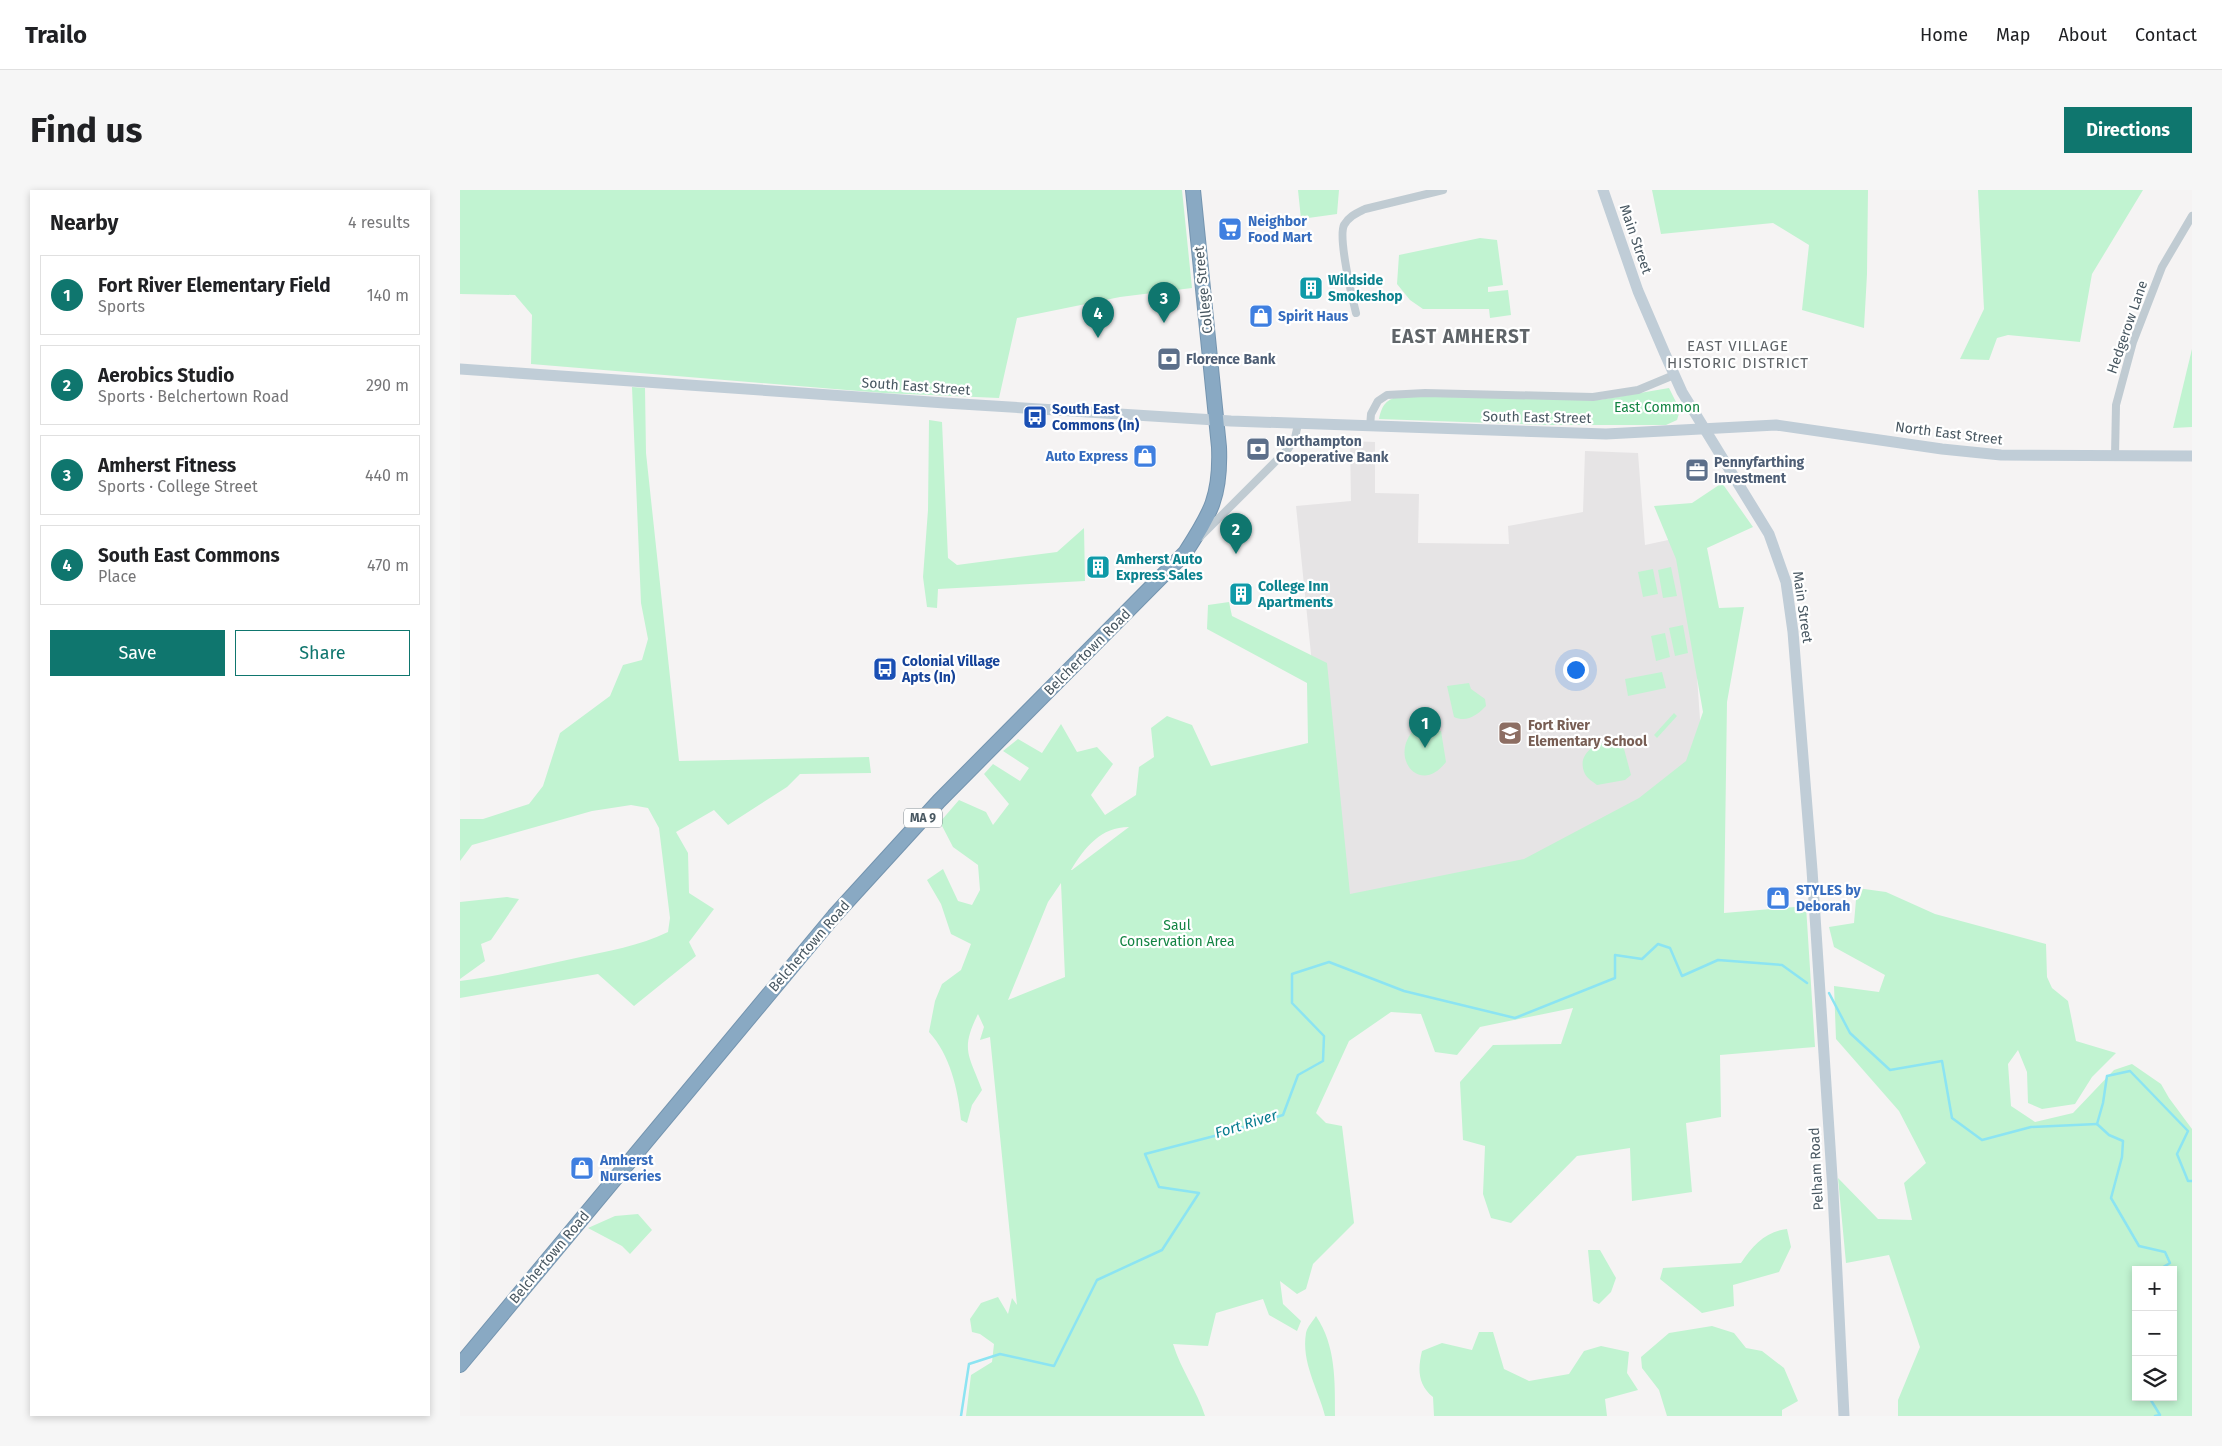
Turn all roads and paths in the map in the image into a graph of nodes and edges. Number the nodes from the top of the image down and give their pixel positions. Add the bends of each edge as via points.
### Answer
1 (1193, 190) edge
2 (1443, 190) edge
3 (1603, 190) edge
4 (2192, 216) edge
5 (1356, 313) dead end
6 (460, 370) edge
7 (1674, 375) junction
8 (1216, 420) junction
9 (1298, 424) junction
10 (1370, 427) junction
11 (1704, 428) junction
12 (2115, 456) junction
13 (2192, 456) edge
14 (1184, 552) junction
15 (1816, 920) joint
16 (460, 1365) edge
17 (1844, 1416) edge

1 - 8 highway, College Street / MA 9
2 - 5 street via 1365,209 1347,220 1342,234
3 - 7 main road, Main Street via 1643,303
4 - 12 street, Hedgerow Lane via 2162,267 2133,342 2116,405
6 - 8 main road, South East Street
7 - 10 street, South East Street via 1638,390 1593,398 1425,392 1387,395 1378,401
7 - 11 main road, Main Street
8 - 9 main road, South East Street
8 - 14 highway, Belchertown Road / MA 9 via 1220,473 1217,493 1208,519
9 - 10 main road, South East Street
9 - 14 street, Belchertown Road via 1295,438 1276,463
10 - 11 main road, South East Street via 1630,434
11 - 12 main road, North East Street via 1776,425 2001,455
11 - 15 main road, Main Street via 1769,534 1786,582
12 - 13 main road, North East Street
14 - 16 highway, Belchertown Road / MA 9 via 939,802 834,916
15 - 17 main road, Pelham Road

